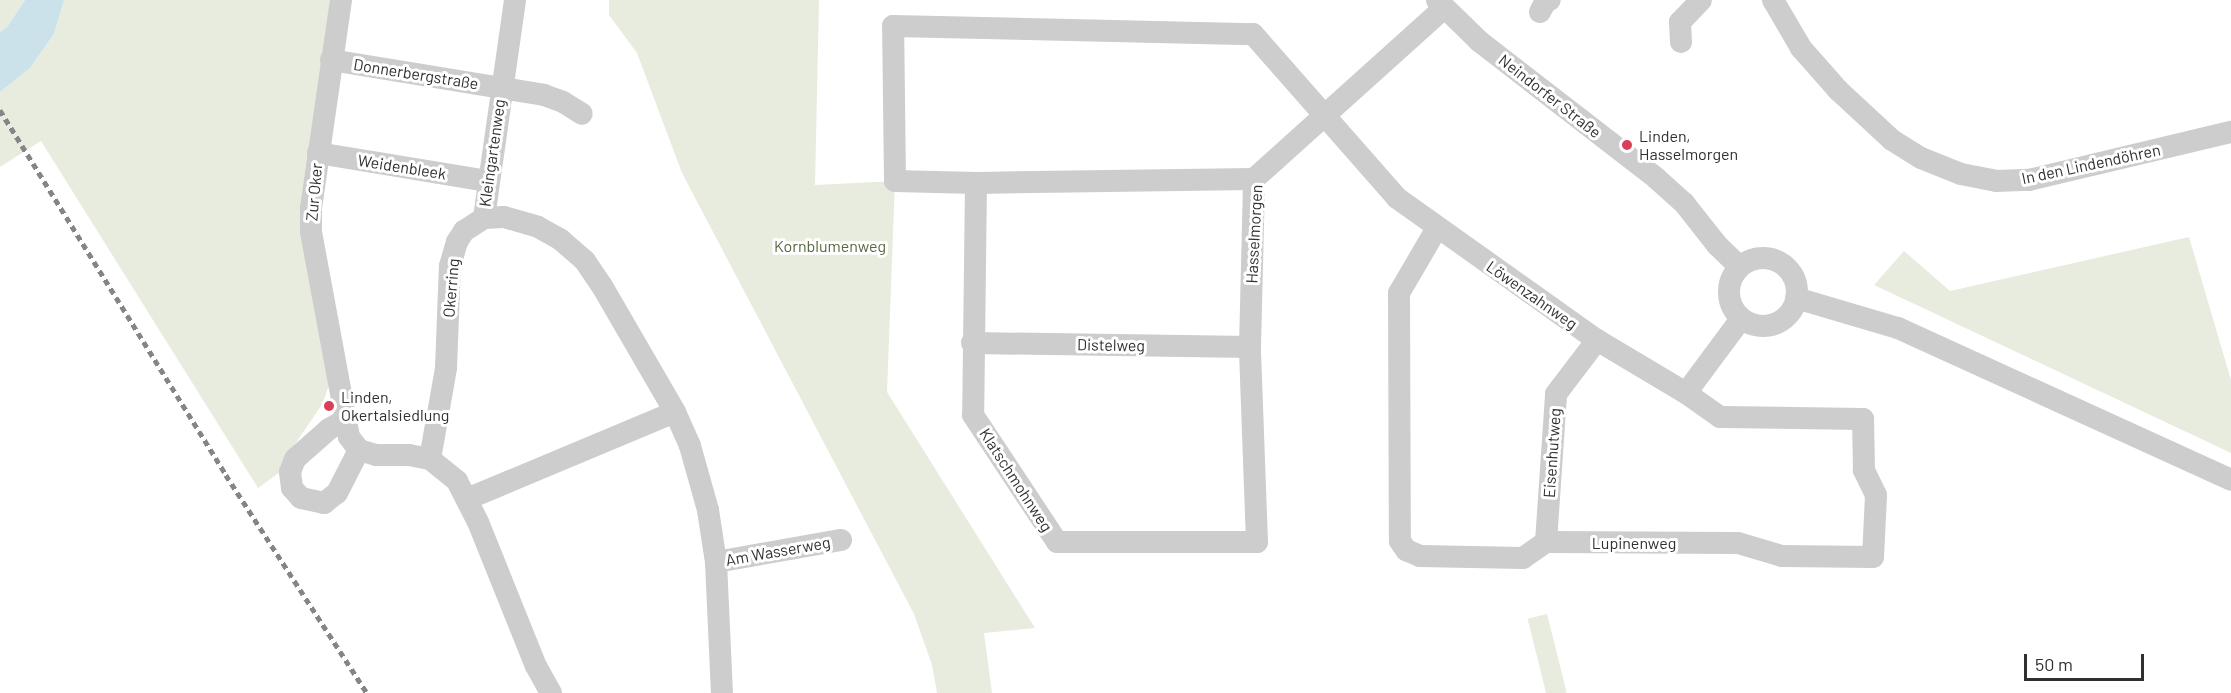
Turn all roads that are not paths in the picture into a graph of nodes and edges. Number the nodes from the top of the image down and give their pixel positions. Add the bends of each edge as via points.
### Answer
1 (341, 0) edge
2 (515, 0) edge
3 (1773, 0) edge
4 (1694, 2) edge
5 (1440, 4) edge
6 (1681, 42) dead end
7 (331, 60) junction
8 (501, 88) junction
9 (582, 114) dead end
10 (1325, 117) junction
11 (2231, 132) edge
12 (318, 153) junction
13 (1254, 179) junction
14 (487, 181) junction
15 (976, 183) junction
16 (484, 218) junction
17 (1437, 228) junction
18 (1739, 266) junction
19 (1797, 298) junction
20 (1741, 319) junction
21 (1597, 340) junction
22 (972, 343) junction
23 (1250, 347) junction
24 (1686, 393) junction
25 (675, 412) junction
26 (347, 419) junction
27 (359, 450) junction
28 (429, 459) junction
29 (2231, 480) edge
30 (467, 499) junction
31 (841, 540) dead end
32 (1257, 542) joint
33 (1546, 542) junction
34 (716, 562) junction
35 (551, 693) edge
36 (722, 693) edge

1 - 7 street, Zur Oker
2 - 8 street, Kleingartenweg
3 - 11 street, In den Lindendöhren via 1801,48 1853,105 1892,140 1921,158 1961,174 1996,181 2029,180
4 - 6 street via 1680,22
5 - 10 street, Hasselmorgen
5 - 18 street, Neindorfer Straße via 1510,66 1656,178 1684,203
7 - 8 street, Donnerbergstraße
7 - 12 street, Zur Oker
8 - 9 street, Kleingartenweg via 544,95
8 - 14 street, Kleingartenweg
10 - 13 street, Hasselmorgen
10 - 15 street via 1253,34 893,26 896,181
10 - 17 street, Löwenzahnweg via 1397,198
12 - 14 street, Weidenbleek
12 - 26 street, Zur Oker via 310,208 311,232
13 - 15 street
13 - 23 street, Hasselmorgen
14 - 16 street, Kleingartenweg
15 - 22 street, Klatschmohnweg
16 - 25 street via 504,217 538,227 585,261
16 - 28 street, Okerring via 464,231 452,255 446,368
17 - 21 street, Löwenzahnweg
17 - 33 street via 1399,293 1400,540 1406,550 1420,556 1523,558
18 - 19 street via 1760,257 1782,263 1796,281
18 - 20 street via 1728,287 1733,310
19 - 20 street via 1790,313 1773,325 1752,325
19 - 29 street via 1898,328
20 - 24 street
21 - 24 street, Löwenzahnweg
21 - 33 street, Eisenhutweg via 1556,394
22 - 23 street, Distelweg
22 - 32 street, Klatschmohnweg via 973,415 1057,542
23 - 32 street, Hasselmorgen
24 - 33 street, Lupinenweg via 1720,417 1863,419 1864,470 1876,495 1873,557 1782,556 1738,543
25 - 30 street
25 - 34 street via 702,479
26 - 27 street, Zur Oker via 349,437
26 - 27 street via 329,429 296,459 290,472 292,488 301,498 324,503 338,493
27 - 28 street
28 - 30 street via 458,481
30 - 35 street via 536,666
31 - 34 street, Am Wasserweg
34 - 36 street

